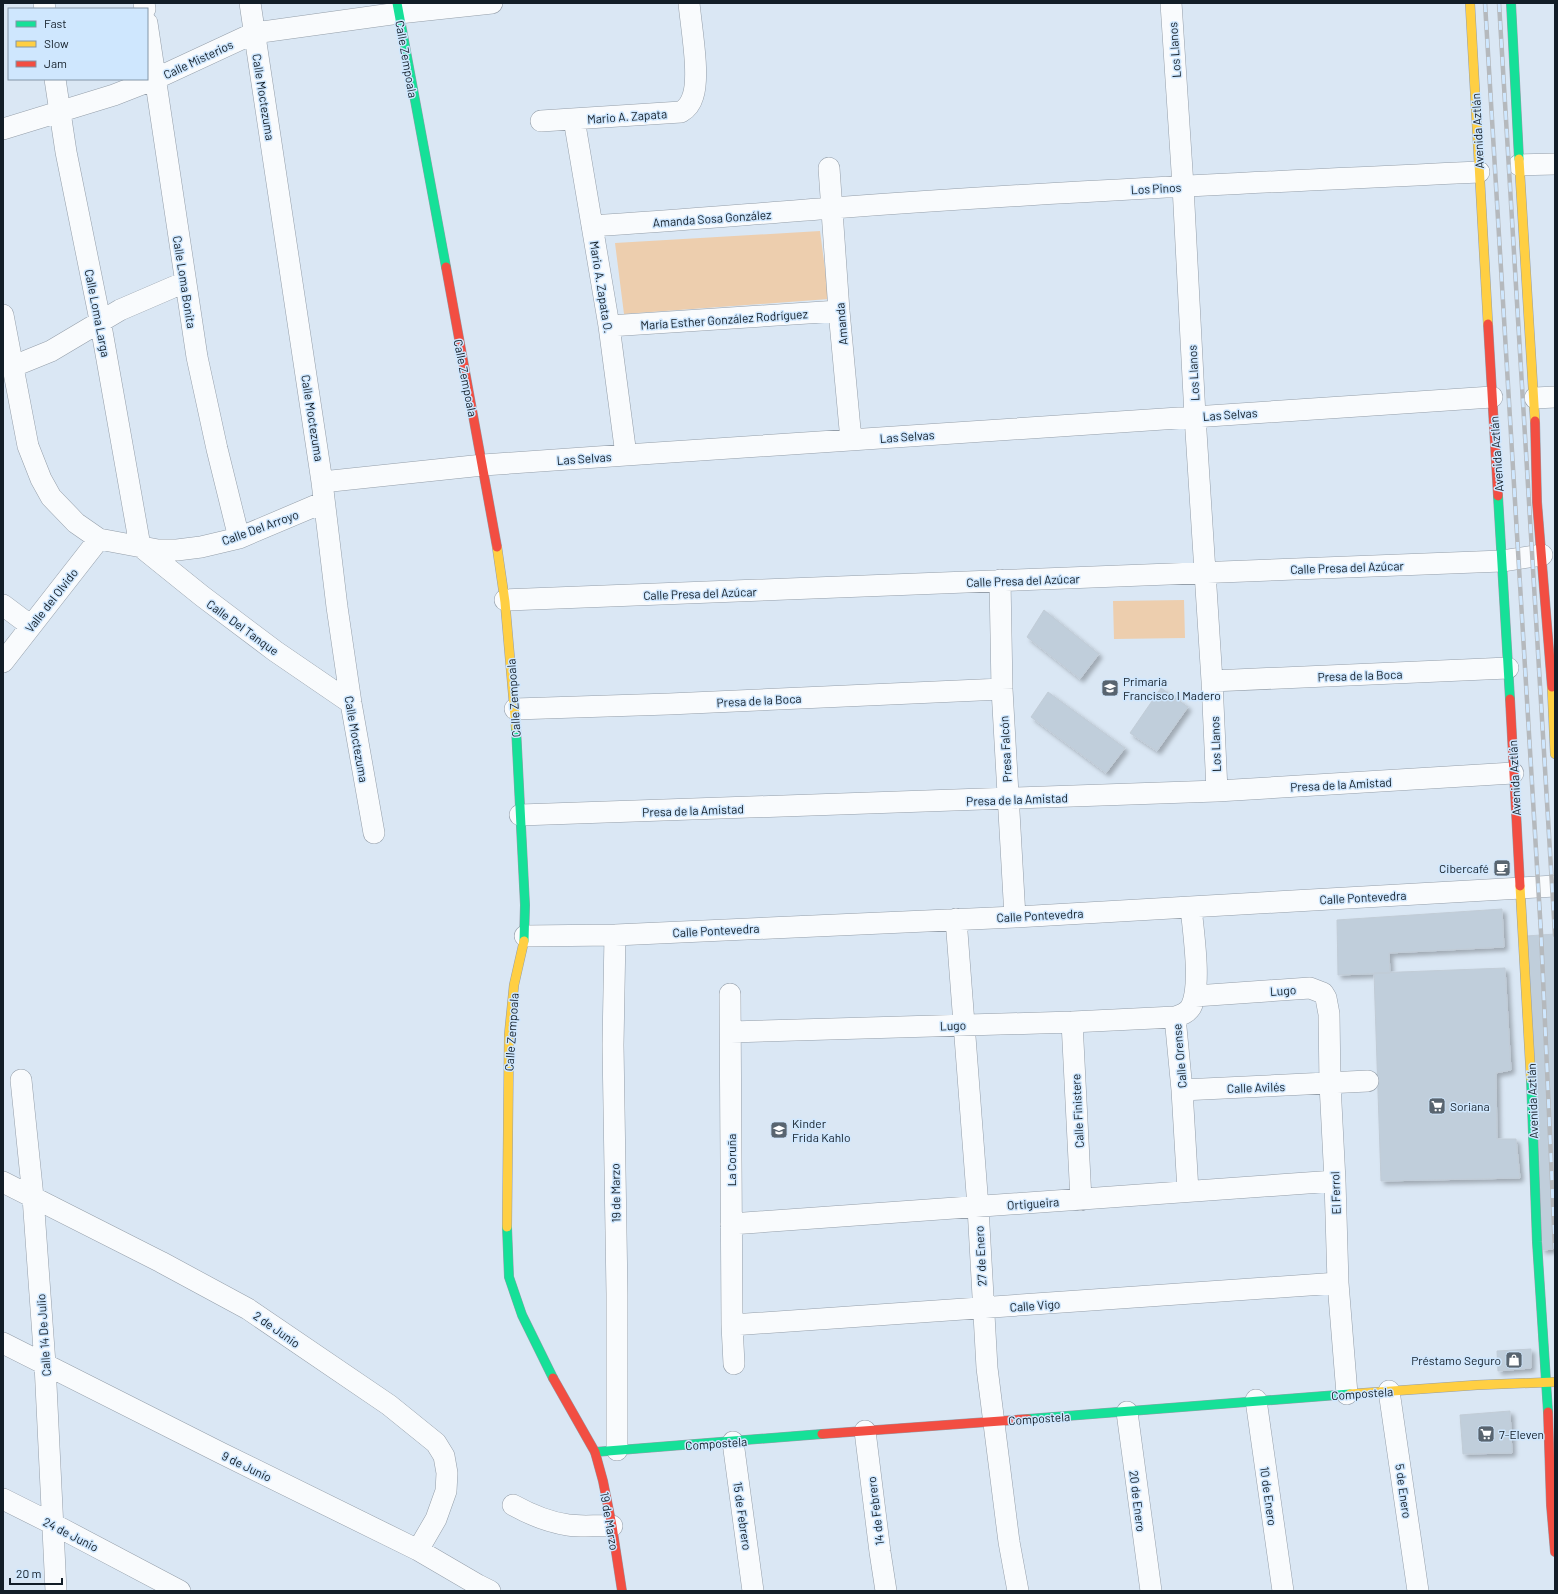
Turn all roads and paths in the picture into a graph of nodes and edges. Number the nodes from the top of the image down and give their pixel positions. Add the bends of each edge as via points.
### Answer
1 (250, 3) edge
2 (492, 3) edge
3 (689, 3) edge
4 (1171, 3) edge
5 (1470, 3) edge
6 (1511, 3) edge
7 (398, 8) edge
8 (148, 30) edge
9 (254, 33) junction
10 (155, 79) junction
11 (55, 80) edge
12 (59, 112) junction
13 (574, 119) junction
14 (541, 121) dead end
15 (3, 129) edge
16 (1555, 164) edge
17 (1519, 165) junction
18 (829, 168) dead end
19 (1479, 172) junction
20 (1183, 186) junction
21 (832, 208) junction
22 (592, 226) junction
23 (185, 282) junction
24 (839, 311) junction
25 (3, 315) edge
26 (100, 320) junction
27 (609, 326) junction
28 (14, 366) junction
29 (1492, 397) junction
30 (1545, 397) edge
31 (1195, 416) junction
32 (852, 440) junction
33 (626, 455) junction
34 (483, 466) junction
35 (323, 492) junction
36 (239, 538) junction
37 (100, 539) junction
38 (140, 546) junction
39 (1542, 555) junction
40 (1502, 561) junction
41 (1204, 572) junction
42 (1000, 580) junction
43 (505, 600) junction
44 (3, 606) edge
45 (31, 626) junction
46 (3, 662) edge
47 (1508, 668) junction
48 (1212, 681) junction
49 (1002, 689) junction
50 (351, 703) junction
51 (515, 709) junction
52 (1555, 754) edge
53 (1513, 773) junction
54 (1217, 791) junction
55 (1008, 799) junction
56 (520, 815) junction
57 (374, 833) dead end
58 (1555, 886) edge
59 (1521, 888) junction
60 (1191, 907) junction
61 (1015, 917) junction
62 (956, 919) junction
63 (615, 935) junction
64 (525, 936) junction
65 (1323, 993) joint
66 (730, 994) dead end
67 (1195, 996) junction
68 (1176, 1017) junction
69 (1072, 1022) junction
70 (963, 1025) junction
71 (731, 1032) junction
72 (21, 1080) dead end
73 (1368, 1081) dead end
74 (1330, 1084) junction
75 (1182, 1090) junction
76 (1335, 1181) junction
77 (3, 1182) edge
78 (1188, 1191) junction
79 (33, 1197) junction
80 (1081, 1200) junction
81 (978, 1207) junction
82 (732, 1224) junction
83 (1338, 1283) junction
84 (983, 1308) junction
85 (732, 1325) junction
86 (3, 1342) edge
87 (45, 1364) junction
88 (734, 1364) dead end
89 (1551, 1382) edge
90 (1389, 1392) junction
91 (1347, 1394) junction
92 (1256, 1400) junction
93 (1127, 1412) junction
94 (994, 1421) junction
95 (865, 1431) junction
96 (733, 1442) junction
97 (617, 1450) junction
98 (595, 1452) junction
99 (3, 1500) edge
100 (513, 1505) dead end
101 (53, 1524) junction
102 (612, 1526) junction
103 (418, 1550) junction
104 (1555, 1552) edge
105 (481, 1589) edge
106 (56, 1591) edge
107 (180, 1591) edge
108 (622, 1591) edge
109 (753, 1591) edge
110 (886, 1591) edge
111 (1018, 1591) edge
112 (1151, 1591) edge
113 (1283, 1591) edge
114 (1418, 1591) edge

1 - 9 street, Calle Moctezuma
2 - 7 street, Calle Misterios
3 - 13 street, Mario A. Zapata via 695,87 689,105 681,112
4 - 20 street, Los Llanos
5 - 19 street, Avenida Aztlán
6 - 17 street
7 - 9 street, Calle Misterios
7 - 34 street, Calle Zempoala
8 - 10 street, Calle Loma Bonita
9 - 10 street, Calle Misterios
9 - 35 street, Calle Moctezuma
10 - 12 street, Calle Misterios
10 - 23 street, Calle Loma Bonita
11 - 12 street, Calle Loma Larga
12 - 15 street, Calle Misterios
12 - 26 street, Calle Loma Larga
13 - 14 street, Mario A. Zapata
13 - 22 street, Mario A. Zapata O.
16 - 17 street
17 - 30 street
18 - 21 street, Amanda
19 - 20 street, Los Pinos
19 - 29 street, Avenida Aztlán
20 - 21 street, Los Pinos
20 - 31 street, Los Llanos
21 - 22 street, Amanda Sosa González
21 - 24 street, Amanda
22 - 27 street, Mario A. Zapata O.
23 - 26 street
23 - 36 street, Calle Loma Bonita via 197,357
24 - 27 street, María Esther González Rodríguez
24 - 32 street, Amanda
25 - 28 street
26 - 28 street via 51,351
26 - 38 street, Calle Loma Larga
27 - 33 street, Mario A. Zapata O.
28 - 37 street via 28,446 41,479 51,497 76,523
29 - 31 street, Las Selvas
29 - 40 street, Avenida Aztlán
30 - 39 street via 1537,502
31 - 32 street, Las Selvas
31 - 41 street, Los Llanos
32 - 33 street, Las Selvas
33 - 34 street, Las Selvas
34 - 35 street, Las Selvas
34 - 43 street, Calle Zempoala
35 - 36 street, Calle Del Arroyo
35 - 50 street, Calle Moctezuma
36 - 38 street, Calle Del Arroyo via 177,550 158,550
37 - 38 street, Calle Del Arroyo
37 - 45 street, Valle del Olvido
38 - 50 street, Calle Del Tanque via 275,651
39 - 40 street, Calle Presa del Azúcar
39 - 52 street
40 - 41 street, Calle Presa del Azúcar
40 - 47 street, Avenida Aztlán
41 - 42 street, Calle Presa del Azúcar
41 - 48 street, Los Llanos
42 - 43 street, Calle Presa del Azúcar
42 - 49 street, Presa Falcón
43 - 51 street, Calle Zempoala
44 - 45 street
45 - 46 street, Valle del Olvido
47 - 48 street, Presa de la Boca
47 - 53 street, Avenida Aztlán
48 - 54 street, Los Llanos
49 - 51 street, Presa de la Boca
49 - 55 street, Presa Falcón
50 - 57 street, Calle Moctezuma
51 - 56 street, Calle Zempoala
53 - 54 street, Presa de la Amistad
53 - 59 street, Avenida Aztlán
54 - 55 street, Presa de la Amistad
55 - 56 street, Presa de la Amistad
55 - 61 street, Presa Falcón
56 - 64 street, Calle Zempoala
58 - 59 street, Calle Pontevedra
59 - 60 street, Calle Pontevedra
59 - 89 street, Avenida Aztlán via 1538,1242
60 - 61 street, Calle Pontevedra
60 - 67 street, Calle Orense
61 - 62 street, Calle Pontevedra
62 - 63 street, Calle Pontevedra
62 - 70 street, 27 de Enero
63 - 64 street, Calle Pontevedra
63 - 97 street, 19 de Marzo via 613,1045
64 - 98 street, Calle Zempoala via 512,1000 509,1035 508,1277 522,1315 559,1390
65 - 67 street, Lugo via 1310,988
65 - 74 street, El Ferrol via 1329,1014
66 - 71 street, La Coruña
67 - 68 street, Calle Orense via 1187,1012
68 - 69 street, Lugo
68 - 75 street, Calle Orense
69 - 70 street, Lugo
69 - 80 street, Calle Finistere
70 - 71 street, Lugo
70 - 81 street, 27 de Enero
71 - 82 street, La Coruña
72 - 79 street, Calle 14 De Julio
73 - 74 street, Calle Avilés
74 - 75 street, Calle Avilés
74 - 76 street, El Ferrol
75 - 78 street, Calle Orense
76 - 78 street, Ortigueira
76 - 83 street, El Ferrol
77 - 79 street, 2 de Junio
78 - 80 street, Ortigueira
79 - 87 street, Calle 14 De Julio
79 - 103 street, 2 de Junio via 248,1309 389,1405 436,1443 444,1456 447,1473 446,1491 436,1519
80 - 81 street, Ortigueira
81 - 82 street, Ortigueira
81 - 84 street, 27 de Enero
82 - 85 street, La Coruña
83 - 84 street, Calle Vigo
83 - 91 street, El Ferrol
84 - 85 street, Calle Vigo
84 - 94 street, 27 de Enero
85 - 88 street, La Coruña
86 - 87 street, 9 de Junio
87 - 101 street, Calle 14 De Julio
87 - 103 street, 9 de Junio
89 - 90 street, Compostela
89 - 104 street, Avenida Aztlán via 1551,1505
90 - 91 street, Compostela
90 - 114 street, 5 de Enero
91 - 92 street, Compostela
92 - 93 street, Compostela
92 - 113 street, 10 de Enero
93 - 94 street, Compostela
93 - 112 street, 20 de Enero
94 - 95 street, Compostela
94 - 111 street, 27 de Enero
95 - 96 street, Compostela
95 - 110 street, 14 de Febrero
96 - 97 street, Compostela
96 - 109 street, 15 de Febrero
97 - 98 street, Compostela
98 - 102 street, 19 de Marzo
99 - 101 street, 24 de Junio
100 - 102 street via 549,1521 570,1525
101 - 106 street, Calle 14 De Julio
101 - 107 street, 24 de Junio
102 - 108 street, 19 de Marzo
103 - 105 street, 9 de Junio

